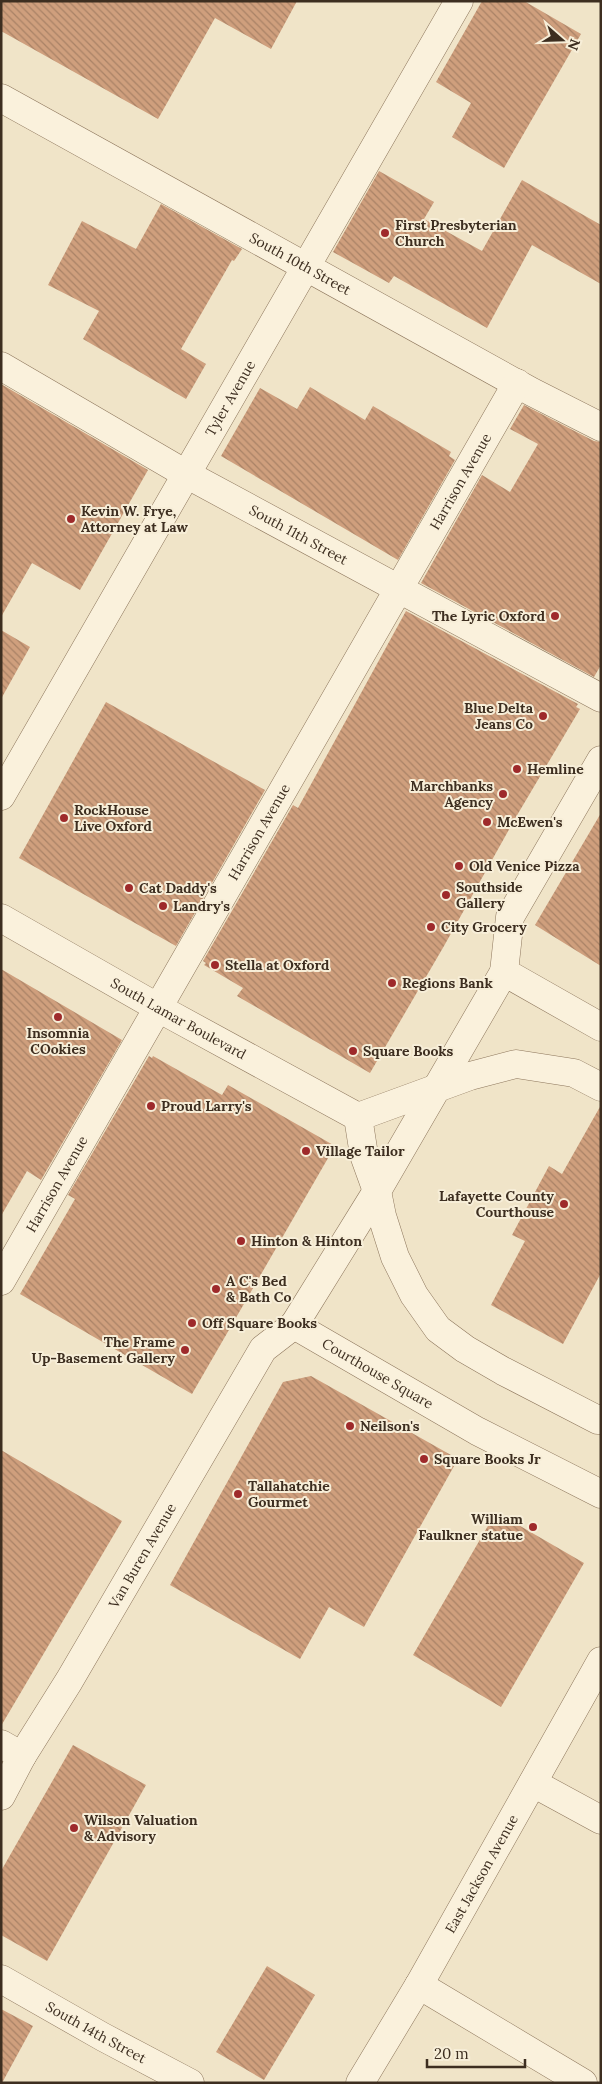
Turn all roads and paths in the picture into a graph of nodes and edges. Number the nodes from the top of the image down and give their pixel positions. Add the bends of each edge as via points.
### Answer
1 (459, 1) edge
2 (1, 98) edge
3 (306, 267) junction
4 (1, 366) edge
5 (517, 383) junction
6 (601, 427) edge
7 (186, 474) junction
8 (399, 590) junction
9 (601, 698) edge
10 (601, 760) edge
11 (1, 796) edge
12 (1, 918) edge
13 (504, 972) junction
14 (159, 1008) junction
15 (601, 1027) edge
16 (601, 1087) edge
17 (436, 1090) junction
18 (358, 1117) junction
19 (377, 1191) junction
20 (1, 1281) edge
21 (294, 1326) junction
22 (601, 1419) edge
23 (601, 1494) edge
24 (601, 1661) edge
25 (12, 1750) edge
26 (533, 1783) junction
27 (1, 1796) edge
28 (601, 1820) edge
29 (1, 1979) edge
30 (419, 1985) junction
31 (190, 2083) edge
32 (360, 2083) edge
33 (583, 2083) edge

1 - 3 street, Tyler Avenue
2 - 3 street, South 10th Street
3 - 5 street, South 10th Street
3 - 7 street, Tyler Avenue
4 - 7 street, South 11th Street
5 - 6 street, South 10th Street
5 - 8 street, Harrison Avenue
7 - 8 street, South 11th Street
7 - 11 street, Tyler Avenue
8 - 9 street, South 11th Street
8 - 14 street, Harrison Avenue
10 - 13 street via 510,917
12 - 14 street, South Lamar Boulevard
13 - 15 street
13 - 17 street
14 - 18 street, South Lamar Boulevard
14 - 20 street, Harrison Avenue
16 - 17 street via 574,1073 516,1064 470,1076
17 - 18 street
17 - 19 street
18 - 19 street via 364,1155
19 - 21 street
19 - 22 street via 396,1257 414,1295 438,1329 503,1371
21 - 23 street, Courthouse Square via 477,1431
21 - 25 street, Van Buren Avenue via 263,1349 69,1681
24 - 26 street, East Jackson Avenue
25 - 27 street, Van Buren Avenue
26 - 28 street
26 - 30 street, East Jackson Avenue
29 - 31 street, South 14th Street
30 - 32 street, East Jackson Avenue
30 - 33 street

